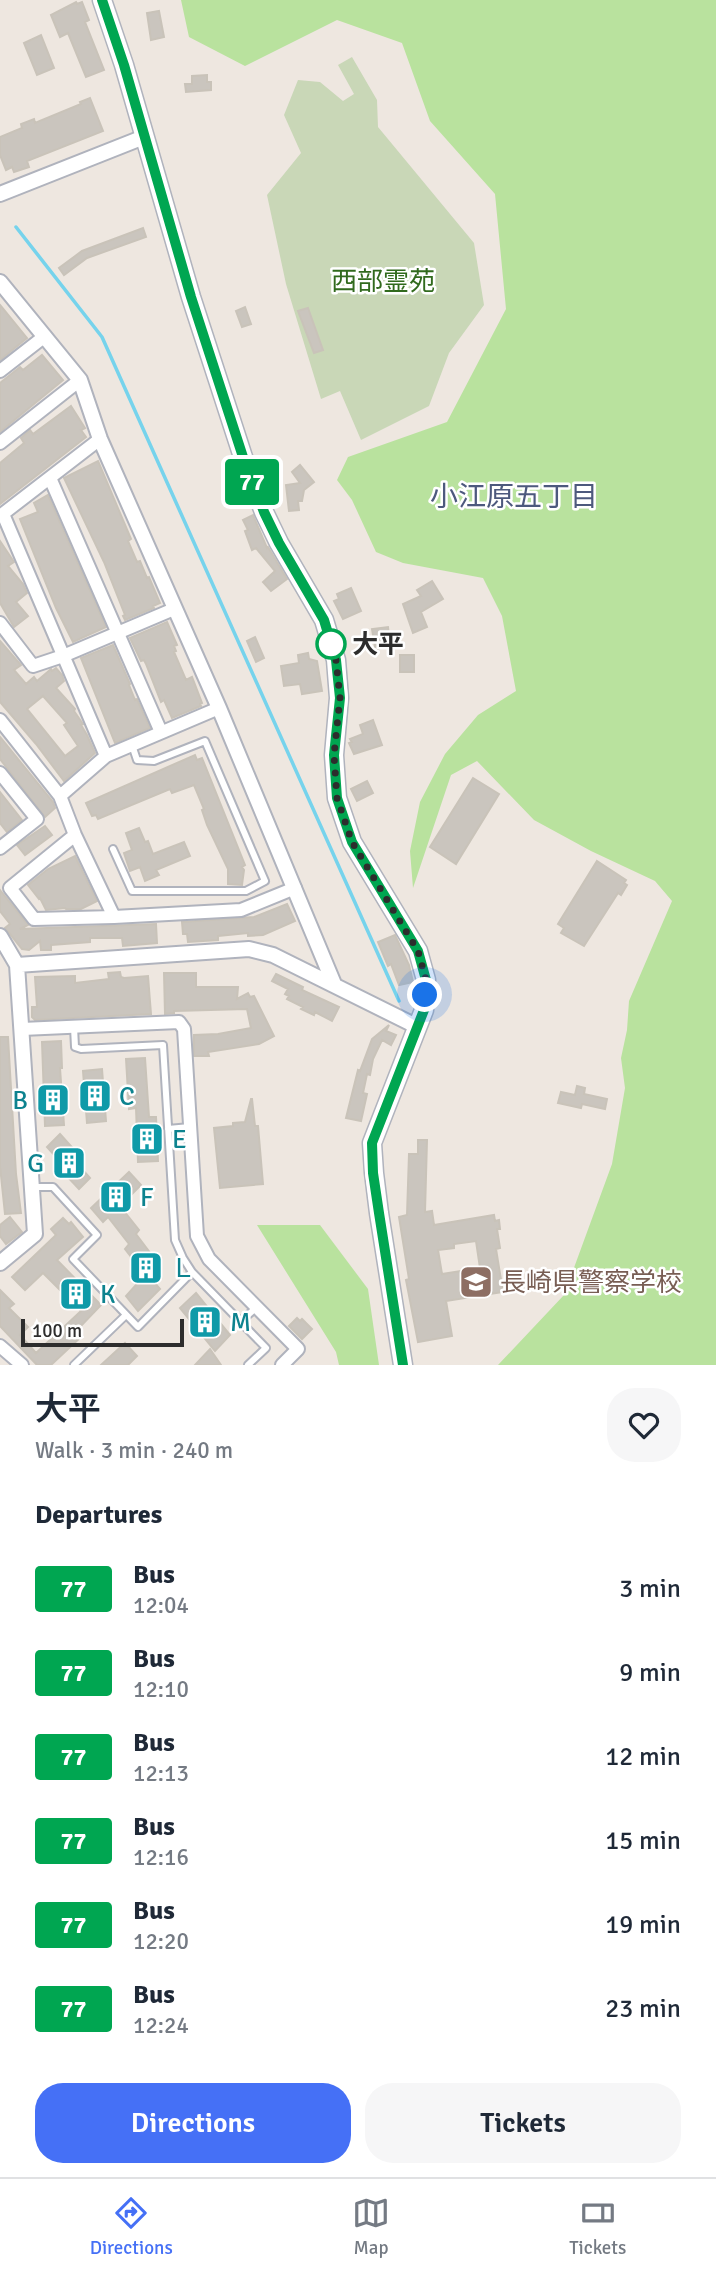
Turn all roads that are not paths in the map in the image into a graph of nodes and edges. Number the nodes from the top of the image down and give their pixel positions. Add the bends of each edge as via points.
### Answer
1 (102, 0) edge
2 (144, 137) junction
3 (0, 194) edge
4 (2, 289) edge
5 (45, 336) junction
6 (0, 371) edge
7 (80, 380) junction
8 (100, 439) junction
9 (0, 443) edge
10 (50, 478) junction
11 (1, 515) edge
12 (174, 609) junction
13 (0, 623) edge
14 (117, 632) junction
15 (63, 656) junction
16 (219, 708) junction
17 (0, 720) edge
18 (161, 733) junction
19 (132, 745) junction
20 (106, 756) junction
21 (0, 773) edge
22 (60, 796) junction
23 (75, 835) junction
24 (0, 848) edge
25 (113, 849) dead end
26 (295, 888) junction
27 (114, 916) junction
28 (0, 936) edge
29 (17, 965) junction
30 (334, 984) junction
31 (74, 1027) junction
32 (418, 1027) junction
33 (22, 1029) junction
34 (190, 1127) junction
35 (168, 1129) junction
36 (32, 1187) junction
37 (0, 1263) edge
38 (192, 1272) junction
39 (257, 1307) junction
40 (126, 1315) junction
41 (242, 1321) junction
42 (0, 1346) edge
43 (22, 1365) edge
44 (74, 1365) edge
45 (248, 1365) edge
46 (282, 1365) edge
47 (403, 1365) edge

1 - 2 main road
2 - 3 street
2 - 32 main road via 247,468 279,543 324,620 336,660 340,698 334,755 337,798 352,842 418,951 426,980
4 - 5 street
5 - 6 street
5 - 7 street
7 - 8 street
7 - 9 street
8 - 10 street
8 - 12 street
10 - 11 street
10 - 14 street
11 - 15 street
12 - 14 street
12 - 16 street
13 - 15 street via 33,666
14 - 15 street
14 - 18 street
15 - 20 street
16 - 18 street
16 - 26 street
17 - 22 street
18 - 19 street
19 - 20 street
19 - 25 lane via 137,760 154,761 205,741 265,881 246,891 132,891
20 - 22 street
21 - 24 street via 37,819
22 - 23 street
23 - 27 street
23 - 27 street via 10,888 34,919
26 - 27 street via 241,910
26 - 30 street
28 - 29 street
29 - 30 street via 250,949
29 - 33 street
30 - 32 street
31 - 33 street
31 - 34 street via 179,1022 184,1029
31 - 35 lane via 75,1047 81,1049 163,1045
32 - 47 main road via 372,1143
33 - 36 street
34 - 35 lane
34 - 39 street via 197,1236 209,1259
35 - 38 lane via 174,1231
36 - 37 street via 35,1234
36 - 40 lane via 53,1187 97,1235 74,1259
38 - 40 lane via 138,1327
38 - 41 lane
39 - 41 lane
39 - 46 street via 298,1349
40 - 44 lane
41 - 45 lane via 266,1348
42 - 43 street

